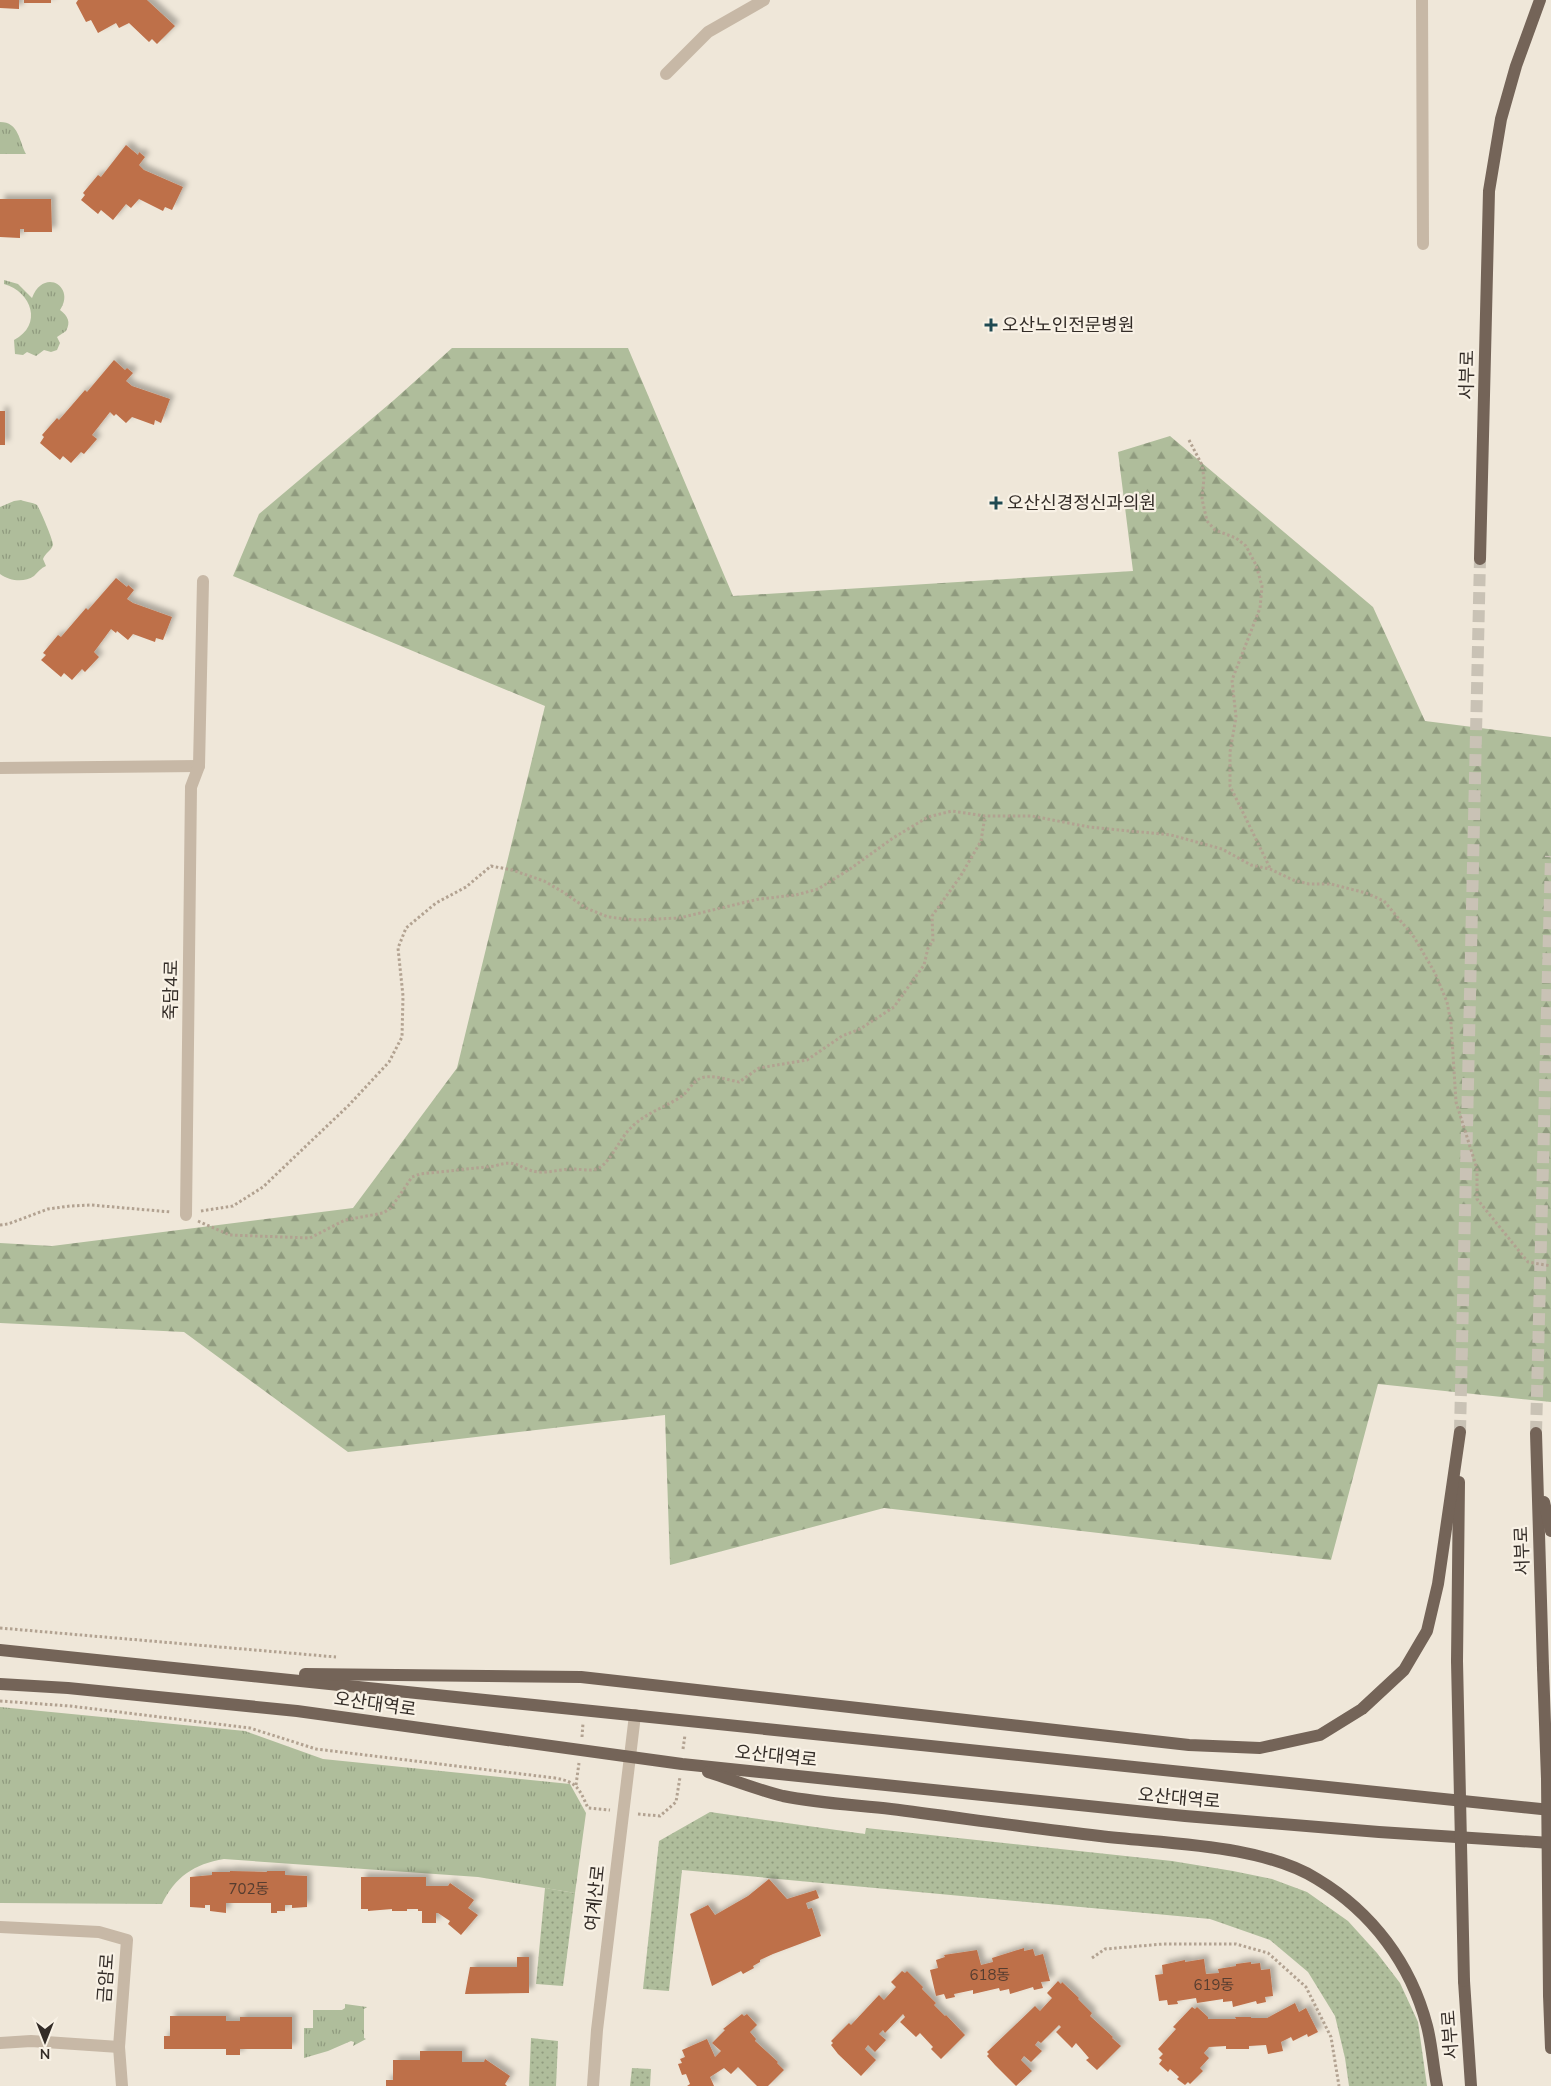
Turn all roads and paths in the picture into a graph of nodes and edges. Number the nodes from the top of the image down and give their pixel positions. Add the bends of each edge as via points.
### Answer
1 (764, 0) edge
2 (1422, 0) edge
3 (1540, 0) edge
4 (666, 74) dead end
5 (1423, 244) dead end
6 (1188, 440) dead end
7 (1480, 559) tunnel mouth
8 (203, 581) dead end
9 (199, 766) junction
10 (0, 768) edge
11 (985, 816) junction
12 (1270, 869) junction
13 (186, 1215) junction
14 (0, 1225) edge
15 (1551, 1266) edge
16 (1536, 1433) tunnel mouth
17 (1538, 1475) junction
18 (1551, 1531) edge
19 (0, 1628) edge
20 (0, 1650) edge
21 (344, 1658) dead end
22 (240, 1674) junction
23 (0, 1684) edge
24 (0, 1701) edge
25 (634, 1715) junction
26 (629, 1757) junction
27 (682, 1764) junction
28 (676, 1802) dead end
29 (588, 1808) dead end
30 (1551, 1810) edge
31 (660, 1816) dead end
32 (1551, 1844) edge
33 (0, 1927) edge
34 (1092, 1958) dead end
35 (0, 2043) edge
36 (119, 2047) junction
37 (1551, 2048) edge
38 (122, 2086) edge
39 (593, 2086) edge
40 (1339, 2086) edge
41 (1437, 2086) edge
42 (1471, 2086) edge

1 - 4 street via 708,32
2 - 5 street
3 - 7 main road, 서부로 via 1501,119 1489,191
6 - 12 path via 1202,465 1202,499 1208,521 1215,530 1236,538 1246,546 1262,586 1260,608 1232,680 1236,717 1230,752 1230,786
8 - 9 street, 죽담4로
9 - 10 street
9 - 13 street, 죽담4로 via 191,787
11 - 12 path via 1032,816 1089,827 1171,835 1222,849 1251,865
11 - 13 path via 981,841 932,916 932,941 924,965 894,1007 807,1060 759,1068 739,1082 701,1078 683,1096 634,1124 600,1167 540,1172 506,1162 420,1174 412,1177 391,1208 383,1213 344,1220 310,1238 230,1235
11 - 13 path via 952,811 938,813 892,838 818,889 679,918 636,920 608,917 586,908 544,881 491,866 466,887 436,903 406,928 398,948 403,996 402,1037 389,1062 263,1187 232,1206
12 - 15 path via 1293,880 1331,884 1374,896 1384,901 1414,937 1447,1002 1456,1102 1477,1169 1477,1199 1528,1262
13 - 14 path via 91,1205 70,1206 48,1209
16 - 17 main road, 서부로
17 - 18 main road
17 - 37 main road, 서부로, bridge
19 - 21 path
20 - 22 main road, 오산대역로
22 - 25 main road, 오산대역로
22 - 42 main road, 서부로, bridge via 581,1677 1189,1745 1260,1748 1320,1735 1362,1709 1404,1670 1427,1631 1434,1603 1460,1432 1457,1661 1464,1981
23 - 26 main road, 오산대역로 via 296,1711
24 - 29 path via 70,1706 250,1728 316,1749 562,1779 576,1785
25 - 26 street, 여계산로
25 - 30 main road, 오산대역로
26 - 27 main road, 오산대역로
26 - 39 street, 여계산로
27 - 32 main road, 오산대역로 via 1185,1816
27 - 41 main road via 783,1796 1190,1846 1281,1862 1317,1878 1353,1905 1396,1953 1416,1991 1427,2026
28 - 31 path
33 - 36 street, 금암로 via 99,1932 126,1940
34 - 40 path via 1105,1949 1163,1944 1236,1944 1268,1953 1306,1988 1331,2037
35 - 36 street via 31,2041
36 - 38 street, 금암로

